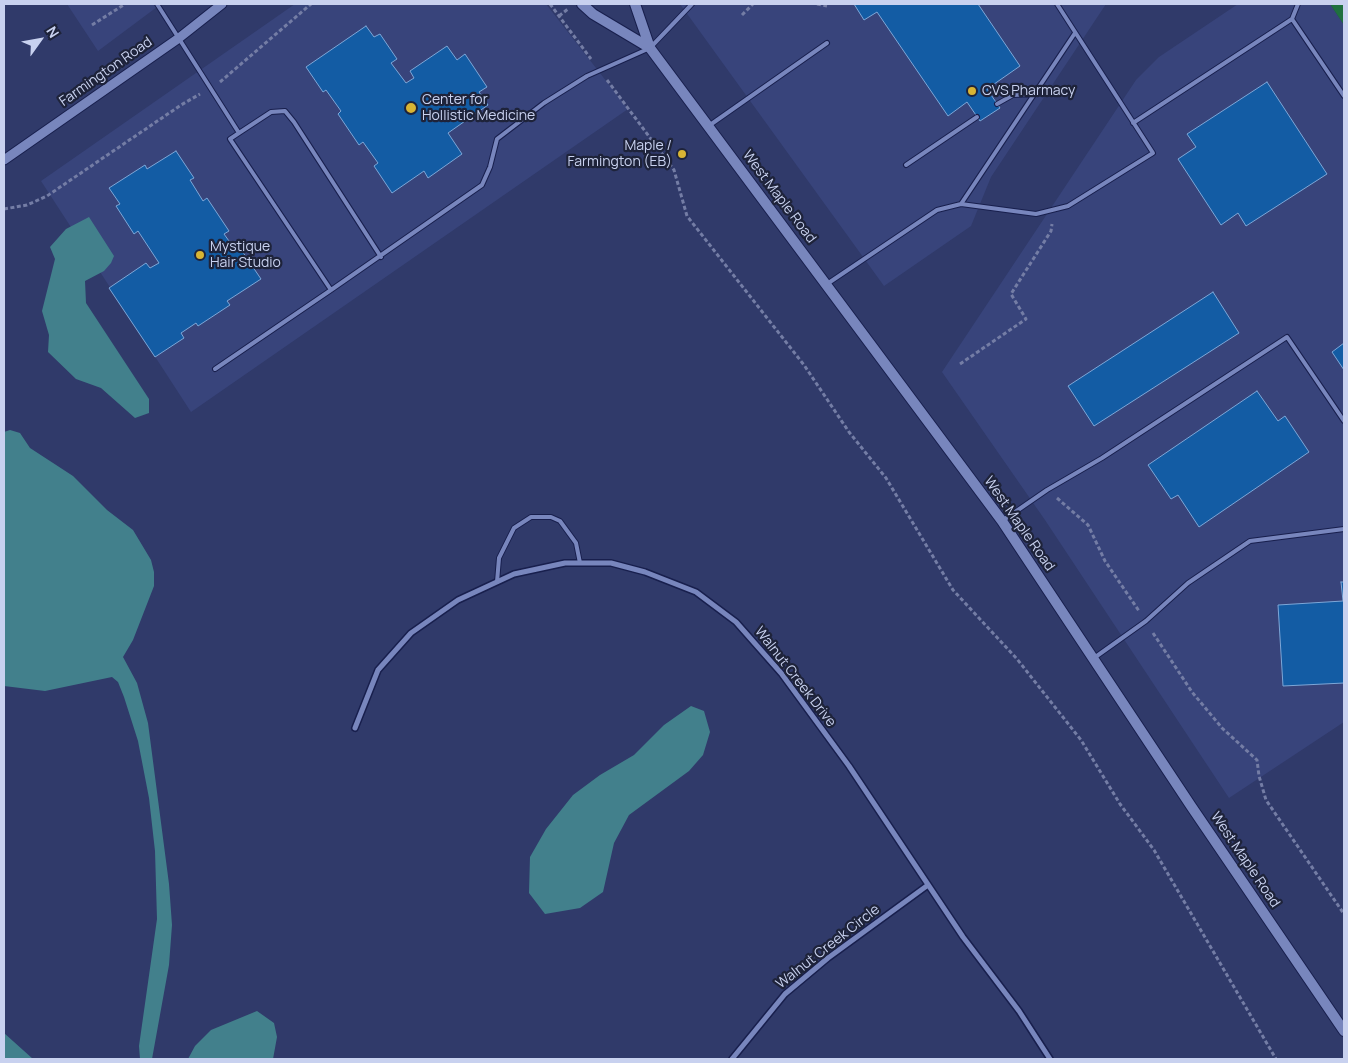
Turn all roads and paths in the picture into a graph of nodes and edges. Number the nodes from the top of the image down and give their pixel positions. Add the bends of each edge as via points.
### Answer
1 (125, 4) edge
2 (157, 4) edge
3 (222, 4) edge
4 (311, 4) edge
5 (550, 4) edge
6 (582, 4) edge
7 (635, 4) edge
8 (692, 4) edge
9 (753, 4) edge
10 (817, 4) edge
11 (1057, 4) edge
12 (1298, 4) edge
13 (827, 6) dead end
14 (567, 10) dead end
15 (742, 15) dead end
16 (559, 16) junction
17 (1292, 19) junction
18 (92, 24) dead end
19 (1075, 33) junction
20 (179, 38) junction
21 (827, 43) dead end
22 (650, 48) junction
23 (599, 70) junction
24 (211, 88) junction
25 (1034, 94) junction
26 (1344, 96) edge
27 (997, 104) dead end
28 (977, 117) dead end
29 (1133, 123) junction
30 (709, 126) junction
31 (239, 133) junction
32 (4, 160) edge
33 (906, 165) dead end
34 (962, 204) junction
35 (4, 209) edge
36 (1056, 209) junction
37 (381, 256) junction
38 (827, 284) junction
39 (331, 290) junction
40 (960, 364) dead end
41 (215, 370) dead end
42 (1344, 421) edge
43 (1047, 490) junction
44 (1002, 521) junction
45 (1344, 529) edge
46 (580, 563) junction
47 (497, 582) junction
48 (1146, 621) junction
49 (1094, 658) junction
50 (355, 728) dead end
51 (928, 885) junction
52 (1344, 914) edge
53 (1344, 1030) edge
54 (732, 1059) edge
55 (1050, 1059) edge
56 (1276, 1059) edge

1 - 18 path
2 - 20 lane
3 - 20 street, Farmington Road
4 - 24 path
5 - 16 path
6 - 22 main road, West Maple Road
7 - 22 main road, West Maple Road
8 - 22 lane
9 - 15 path
10 - 13 path
11 - 19 lane
12 - 17 lane
14 - 16 path
16 - 23 path
17 - 26 lane
17 - 29 lane
19 - 25 lane
19 - 29 lane
20 - 24 lane
20 - 32 street, Farmington Road
21 - 30 lane
22 - 23 lane
22 - 30 main road, West Maple Road
23 - 37 lane via 544,103 497,139 482,185
23 - 56 path via 674,170 687,216 804,365 849,432 886,478 953,590 1017,659 1081,740 1120,804 1154,850
24 - 31 lane
24 - 35 path via 181,104 47,196 27,205
25 - 27 lane via 1013,95
25 - 34 lane
28 - 33 lane
29 - 36 lane via 1153,153 1068,206
30 - 38 main road, West Maple Road
31 - 37 lane via 271,112 284,111
31 - 39 lane via 230,139
34 - 36 lane via 1036,214
34 - 38 lane via 937,210
36 - 40 path via 1051,231 1011,294 1026,319
37 - 39 lane
38 - 44 main road, West Maple Road
39 - 41 lane
42 - 43 lane via 1288,337
43 - 44 lane
43 - 48 path via 1088,525 1105,561
44 - 49 main road, West Maple Road
45 - 48 lane via 1250,541 1188,583
46 - 47 street, Walnut Creek Drive via 514,574
46 - 47 lane via 576,543 560,521 531,517 514,528 499,558
46 - 51 street, Walnut Creek Drive via 611,563 662,579 696,592 736,622 782,673
47 - 50 street, Walnut Creek Drive via 458,600 411,632 378,670
48 - 49 lane
48 - 52 path via 1192,692 1222,728 1257,760 1266,800
49 - 53 main road, West Maple Road
51 - 54 street, Walnut Creek Circle via 828,958 785,994
51 - 55 street, Walnut Creek Drive

